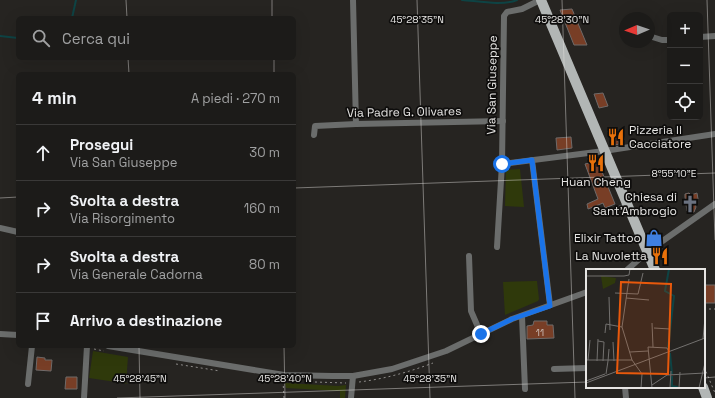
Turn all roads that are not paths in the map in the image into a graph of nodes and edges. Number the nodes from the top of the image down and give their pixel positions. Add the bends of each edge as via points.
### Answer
1 (353, 0) edge
2 (540, 0) edge
3 (715, 36) edge
4 (703, 37) edge
5 (655, 38) edge
6 (667, 40) edge
7 (503, 121) junction
8 (356, 124) junction
9 (715, 134) edge
10 (314, 135) dead end
11 (604, 151) junction
12 (532, 160) junction
13 (502, 164) junction
14 (627, 204) junction
15 (715, 204) edge
16 (613, 210) dead end
17 (0, 228) edge
18 (16, 232) edge
19 (497, 247) dead end
20 (647, 252) junction
21 (469, 256) dead end
22 (628, 269) edge
23 (655, 269) edge
24 (586, 292) edge
25 (550, 306) junction
26 (522, 316) junction
27 (0, 334) edge
28 (481, 334) junction
29 (16, 335) edge
30 (32, 348) edge
31 (87, 348) edge
32 (126, 348) edge
33 (108, 349) edge
34 (586, 368) edge
35 (554, 369) dead end
36 (353, 380) junction
37 (28, 384) dead end
38 (625, 388) edge
39 (703, 388) edge
40 (525, 389) dead end
41 (84, 398) edge
42 (351, 398) edge
43 (626, 398) edge
44 (707, 398) edge

1 - 8 street
2 - 7 street, Via San Giuseppe via 522,9 507,12 504,16
2 - 11 main road
3 - 4 street
5 - 6 street
7 - 8 street, Via Padre G. Olivares
7 - 13 street, Via San Giuseppe
8 - 10 street, Via Padre G. Olivares via 315,126
9 - 11 street
11 - 12 street
11 - 14 main road
12 - 13 street
12 - 25 street
13 - 19 street, Via San Giuseppe
14 - 16 lane
14 - 20 main road
15 - 20 street
17 - 18 street
20 - 22 street
20 - 23 main road
21 - 28 street via 471,311
24 - 25 street
25 - 26 street
26 - 28 street
26 - 40 street
27 - 29 street
28 - 36 street via 446,351
30 - 37 street
31 - 41 street
32 - 33 street
32 - 36 street via 284,374 332,376
34 - 35 street
36 - 42 street
38 - 43 street
39 - 44 main road

